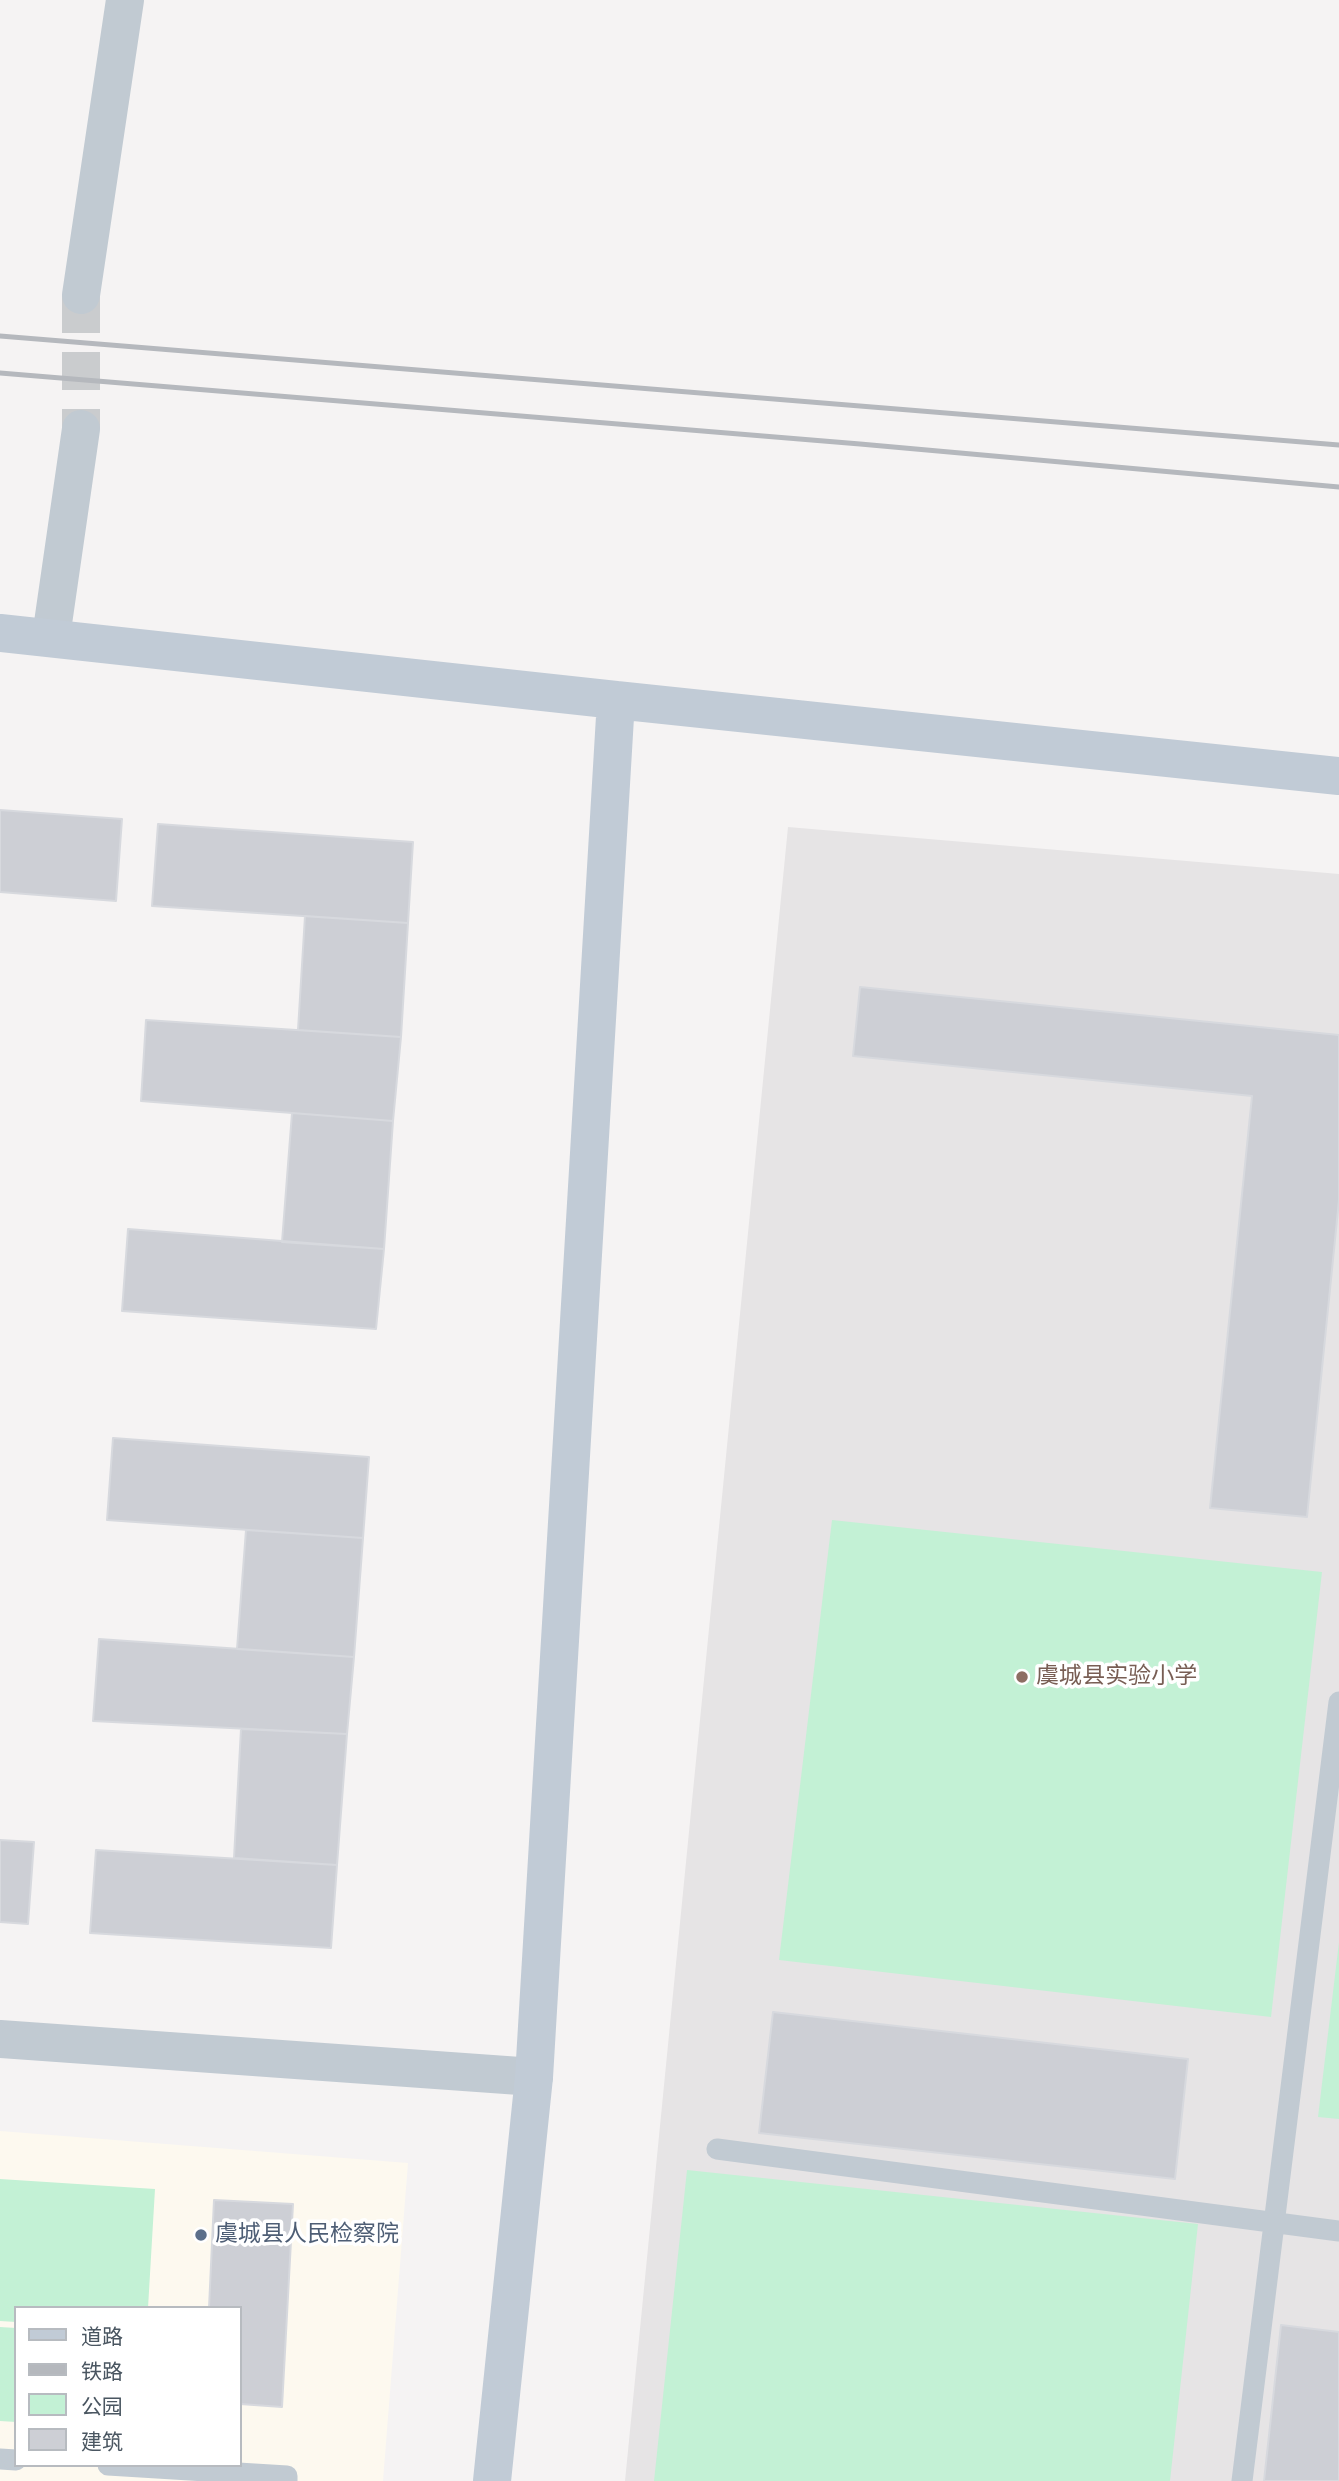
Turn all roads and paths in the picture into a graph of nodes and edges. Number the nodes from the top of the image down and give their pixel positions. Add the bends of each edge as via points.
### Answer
1 (125, 0) edge
2 (81, 295) tunnel mouth
3 (81, 429) tunnel mouth
4 (0, 633) edge
5 (51, 637) junction
6 (616, 700) junction
7 (1339, 776) edge
8 (1339, 1702) edge
9 (0, 2039) edge
10 (534, 2077) junction
11 (717, 2149) dead end
12 (1274, 2222) junction
13 (1339, 2231) edge
14 (141, 2467) edge
15 (287, 2481) edge
16 (492, 2481) edge
17 (1242, 2481) edge

1 - 2 street
3 - 5 street
4 - 5 street
5 - 6 street
6 - 7 street
6 - 10 street
8 - 12 lane
9 - 10 street
10 - 16 street
11 - 12 lane
12 - 13 lane
12 - 17 lane
14 - 15 lane via 287,2476

